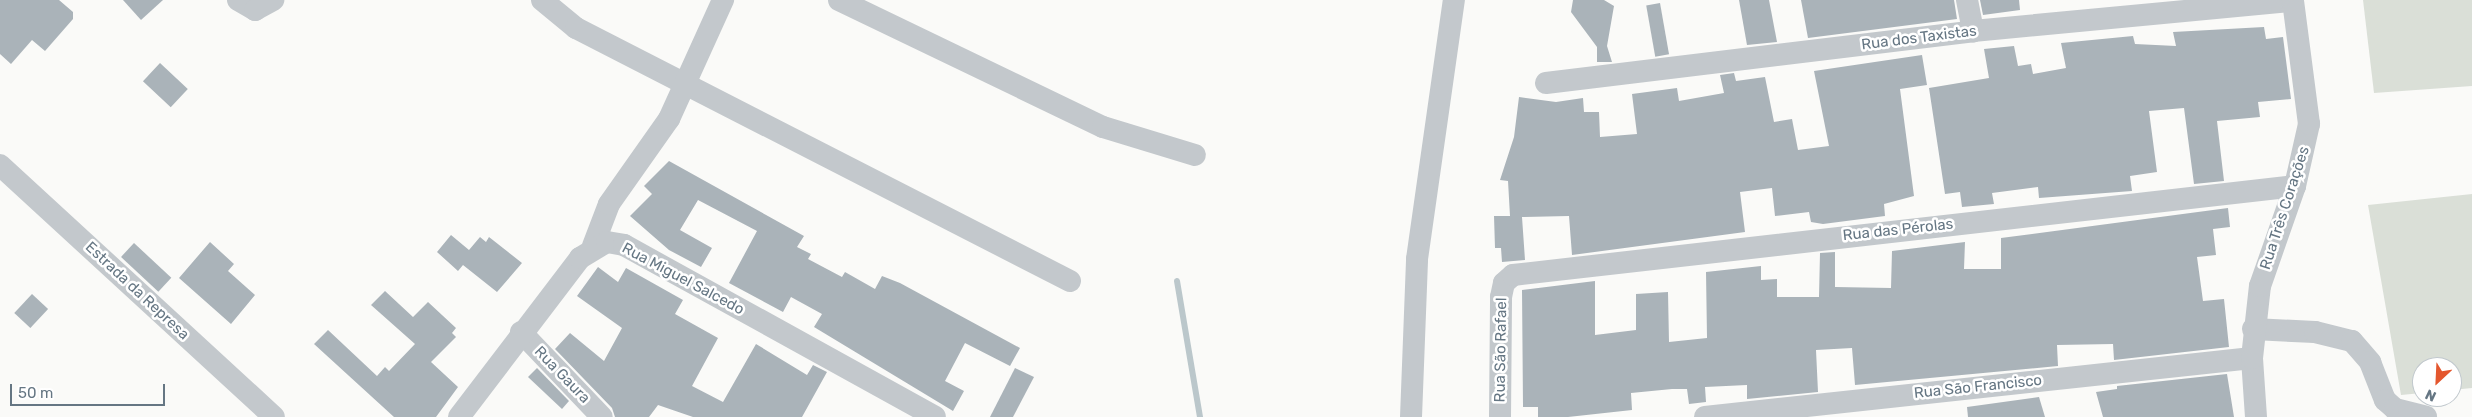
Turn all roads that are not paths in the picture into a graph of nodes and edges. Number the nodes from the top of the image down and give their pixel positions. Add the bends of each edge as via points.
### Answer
1 (238, 0) edge
2 (273, 0) edge
3 (542, 0) edge
4 (723, 0) edge
5 (840, 0) edge
6 (1454, 0) edge
7 (1967, 0) edge
8 (2293, 0) edge
9 (1973, 32) junction
10 (1546, 83) dead end
11 (685, 84) junction
12 (1195, 155) dead end
13 (0, 165) edge
14 (2295, 186) junction
15 (593, 246) junction
16 (1070, 281) dead end
17 (1504, 283) joint
18 (2253, 329) junction
19 (521, 332) junction
20 (2252, 358) junction
21 (274, 417) edge
22 (459, 417) edge
23 (602, 417) edge
24 (934, 417) edge
25 (1411, 417) edge
26 (1500, 417) edge
27 (1705, 417) edge
28 (2256, 417) edge
29 (2426, 417) edge

1 - 2 street via 255,10
3 - 11 street via 576,28
4 - 11 street
5 - 12 street via 1103,127
6 - 25 street via 1417,259
7 - 9 street
8 - 9 street, Rua dos Taxistas
8 - 14 street, Rua Três Corações via 2309,124
9 - 10 street, Rua dos Taxistas
11 - 15 street via 669,119 609,204
11 - 16 street
13 - 21 street, Estrada da Represa
14 - 17 street, Rua das Pérolas via 1522,273
14 - 18 street, Rua Três Corações via 2260,286
15 - 19 street
15 - 24 street, Rua Miguel Salcedo via 607,242 624,245
17 - 26 street, Rua São Rafael
18 - 20 street, Rua Três Corações
18 - 29 street via 2314,332 2352,341 2370,362 2385,400 2395,409
19 - 22 street
19 - 23 street, Rua Gaura
20 - 27 street, Rua São Francisco
20 - 28 street, Rua Três Corações

